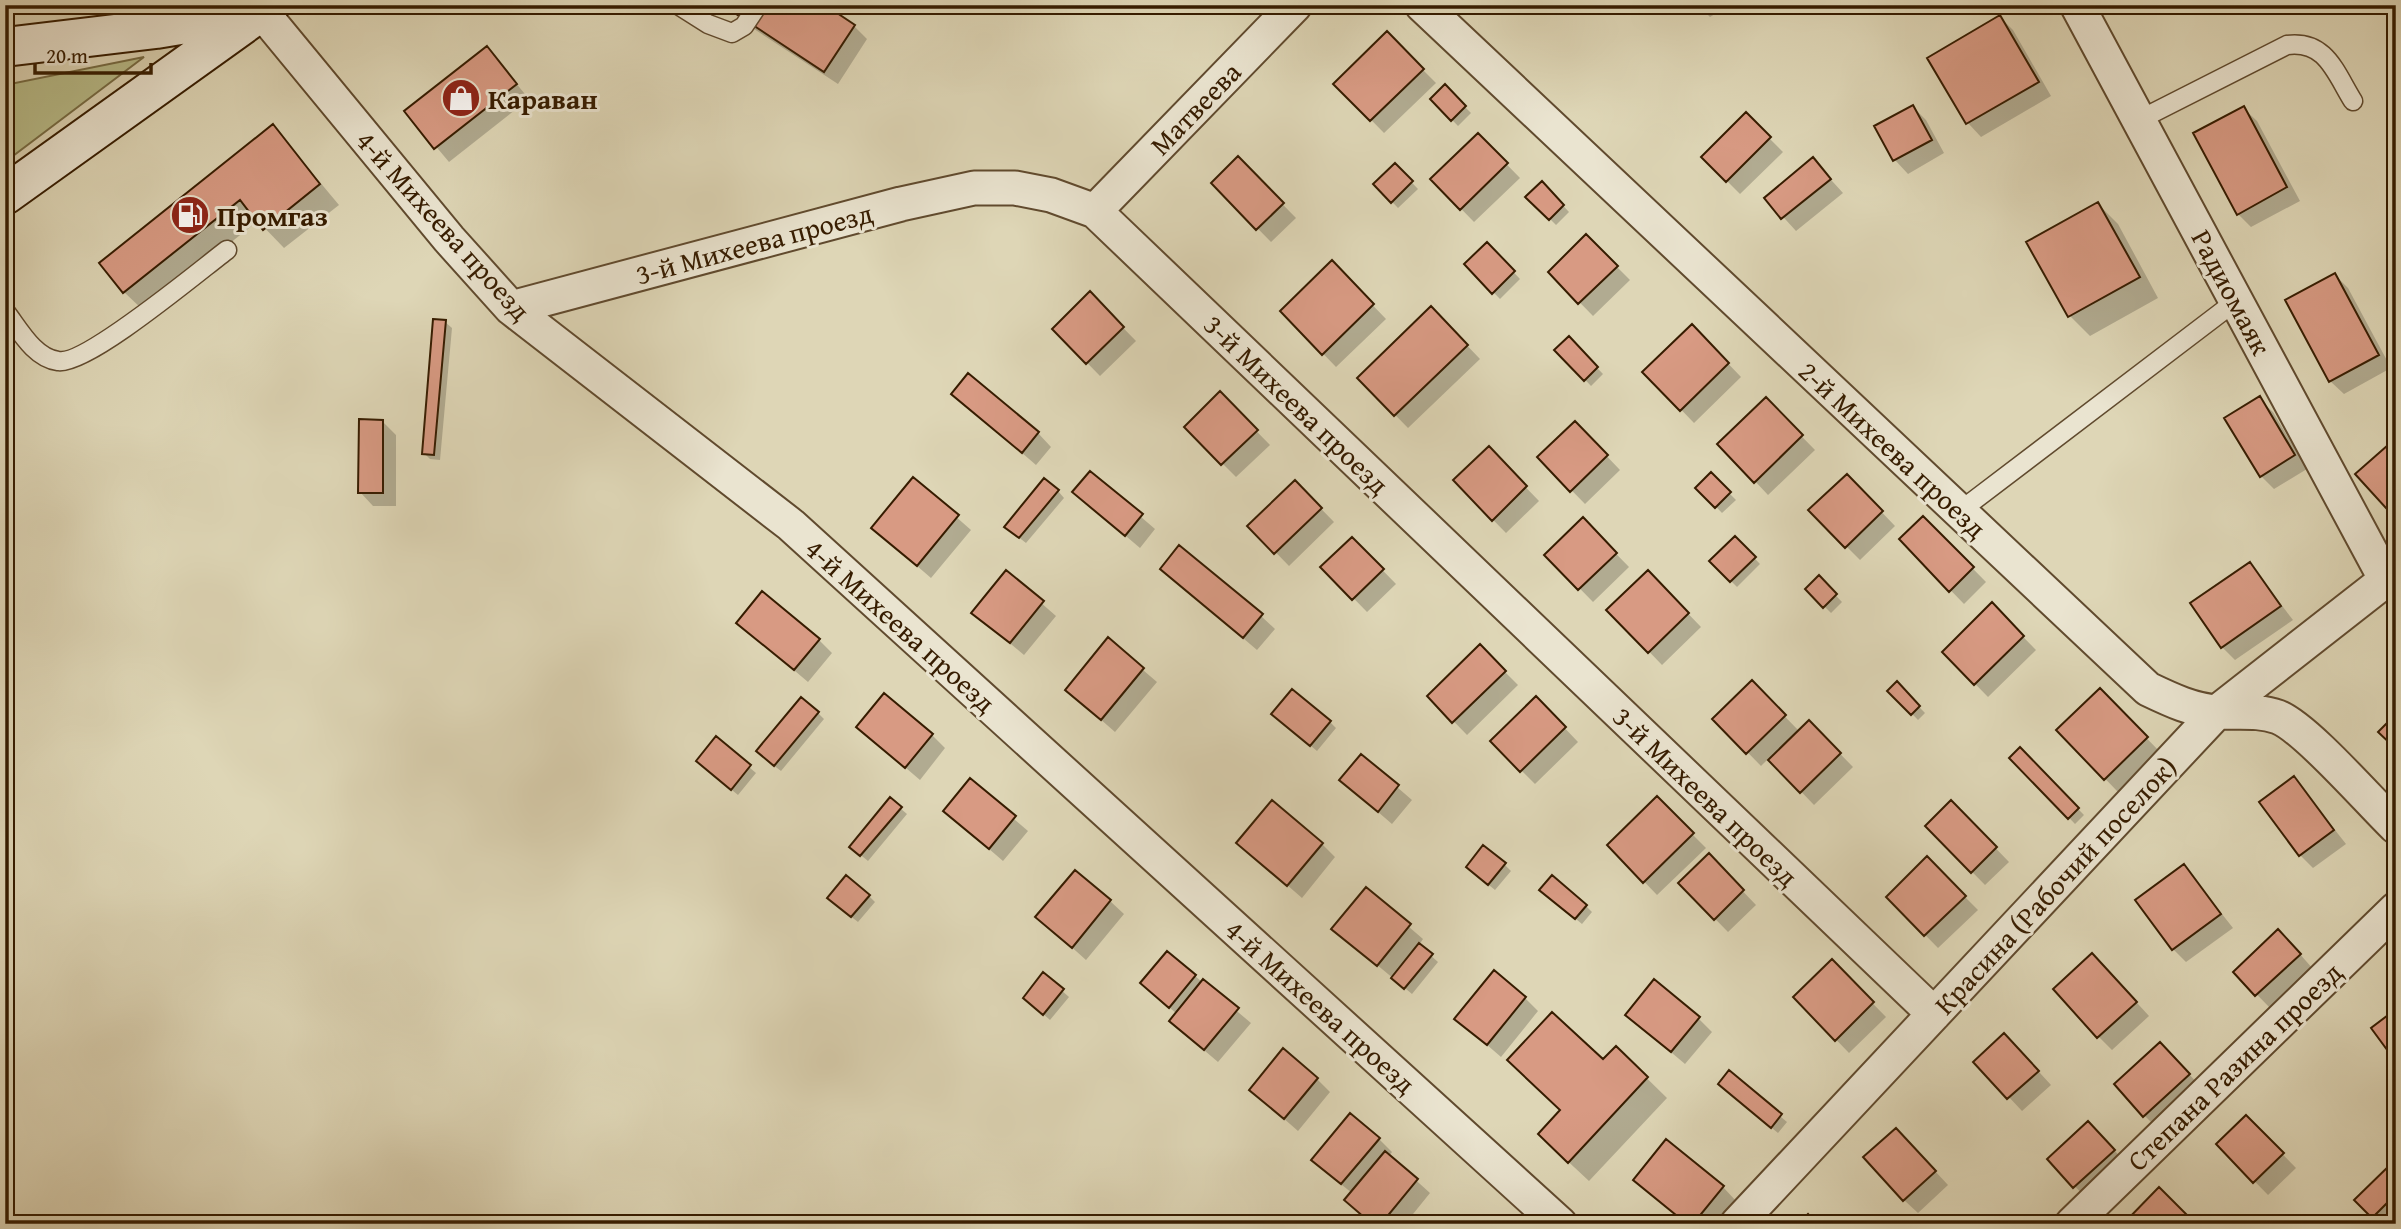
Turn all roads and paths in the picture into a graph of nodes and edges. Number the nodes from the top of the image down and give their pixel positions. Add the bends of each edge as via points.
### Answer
1 (678, 5) edge
2 (758, 5) edge
3 (1295, 5) edge
4 (1422, 5) edge
5 (2077, 5) edge
6 (266, 8) edge
7 (156, 17) edge
8 (5, 47) edge
9 (2353, 101) dead end
10 (2139, 120) junction
11 (5, 195) edge
12 (1095, 211) junction
13 (227, 250) dead end
14 (2236, 301) junction
15 (510, 308) junction
16 (5, 311) edge
17 (1960, 511) junction
18 (2391, 576) edge
19 (2217, 712) junction
20 (2396, 827) edge
21 (2396, 909) edge
22 (1934, 1014) junction
23 (1560, 1224) edge
24 (1737, 1224) edge
25 (2073, 1224) edge

1 - 2 lane via 732,33 744,26
3 - 12 street, Матвеева
4 - 17 street, 2-й Михеева проезд
5 - 10 street, Радиомаяк
6 - 7 main road
6 - 11 main road
6 - 15 street, 4-й Михеева проезд via 449,239
7 - 8 main road
9 - 10 lane via 2320,50 2304,43 2287,45
10 - 14 street, Радиомаяк
12 - 15 street, 3-й Михеева проезд via 1015,188 974,188
12 - 22 street, 3-й Михеева проезд
13 - 16 lane via 91,351 61,362 45,358
14 - 17 lane
14 - 18 street, Радиомаяк
15 - 23 street, 4-й Михеева проезд via 791,525
17 - 19 street, 2-й Михеева проезд via 2148,689 2181,705
18 - 19 street, Красина (Рабочий поселок)
19 - 20 street, 2-й Михеева проезд via 2280,718 2311,742
19 - 22 street, Красина (Рабочий поселок)
21 - 25 street, Степана Разина проезд
22 - 24 street, Красина (Рабочий поселок)

